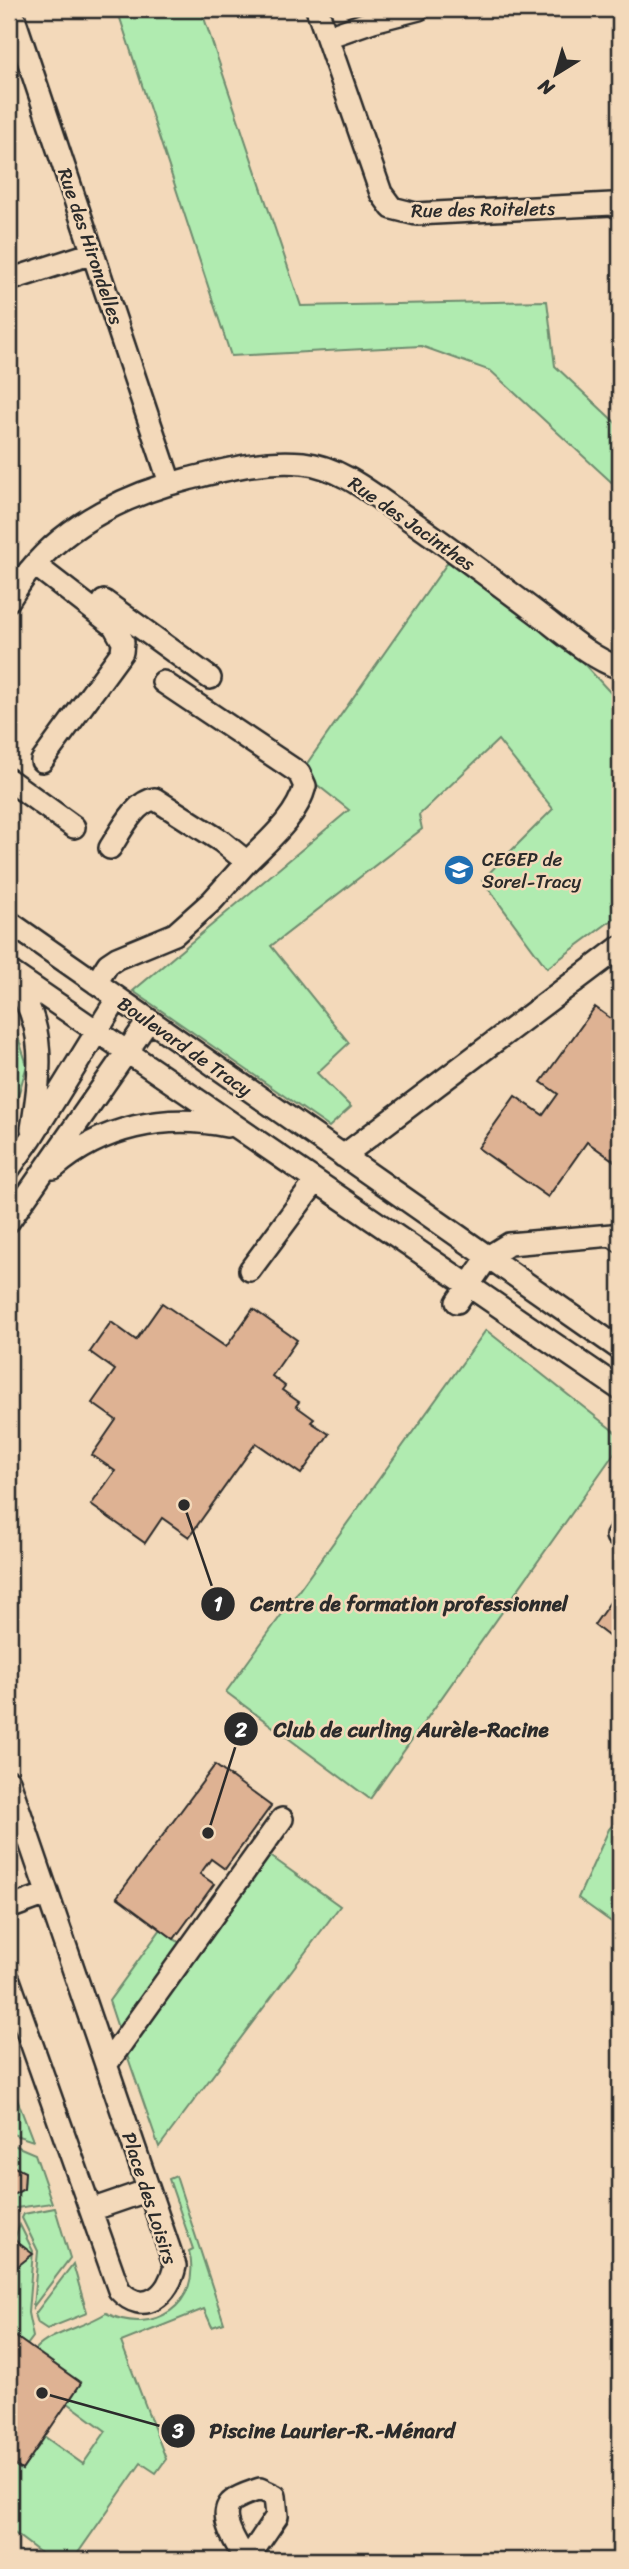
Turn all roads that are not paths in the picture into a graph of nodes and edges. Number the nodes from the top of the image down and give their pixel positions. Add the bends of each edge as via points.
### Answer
1 (11, 9) edge
2 (317, 9) edge
3 (419, 9) edge
4 (327, 37) junction
5 (18, 58) edge
6 (620, 208) edge
7 (93, 253) junction
8 (9, 280) edge
9 (170, 484) junction
10 (39, 561) junction
11 (9, 600) edge
12 (620, 668) edge
13 (210, 678) dead end
14 (163, 682) dead end
15 (42, 761) dead end
16 (9, 780) edge
17 (74, 827) dead end
18 (110, 848) dead end
19 (247, 862) junction
20 (9, 922) edge
21 (620, 947) edge
22 (9, 971) edge
23 (9, 979) edge
24 (96, 983) junction
25 (117, 999) junction
26 (149, 1020) junction
27 (96, 1030) junction
28 (127, 1053) junction
29 (236, 1128) junction
30 (31, 1138) junction
31 (343, 1156) junction
32 (9, 1169) edge
33 (361, 1170) junction
34 (316, 1181) junction
35 (36, 1183) junction
36 (359, 1211) junction
37 (9, 1222) edge
38 (620, 1241) edge
39 (488, 1257) junction
40 (250, 1270) dead end
41 (462, 1294) junction
42 (620, 1349) edge
43 (620, 1389) edge
44 (9, 1781) edge
45 (282, 1819) dead end
46 (47, 1894) junction
47 (9, 1908) edge
48 (9, 1980) edge
49 (106, 2065) junction
50 (149, 2190) junction
51 (91, 2210) junction

1 - 5 street, Rue des Hirondelles
2 - 4 street, Rue des Roitelets
3 - 4 street
4 - 6 street, Rue des Roitelets via 381,193 392,208 416,214 612,204
5 - 7 street, Rue des Hirondelles
7 - 8 street
7 - 9 street, Rue des Hirondelles
9 - 10 street, Rue des Jacinthes via 96,516 61,538
9 - 12 street, Rue des Jacinthes via 275,462 304,463 337,472 439,539 580,646
10 - 11 street, Rue des Jacinthes
10 - 13 street
10 - 15 street via 114,626 123,642 122,652
14 - 19 street via 299,773 305,786 302,799
16 - 17 street
18 - 19 street via 140,805 155,799
19 - 24 street via 175,934 117,958
20 - 24 street, Boulevard de Tracy
21 - 31 street
22 - 27 street, Boulevard de Tracy
23 - 30 street via 30,1010 37,1040
24 - 25 street, Boulevard de Tracy
25 - 26 street, Boulevard de Tracy
25 - 27 street
26 - 28 street
26 - 31 street, Boulevard de Tracy
27 - 28 street, Boulevard de Tracy
27 - 30 street
28 - 29 street, Boulevard de Tracy
28 - 35 street
29 - 34 street, Boulevard de Tracy
29 - 35 street via 196,1121 128,1127 84,1145
30 - 32 street
31 - 33 street, Boulevard de Tracy
33 - 36 street
33 - 39 street, Boulevard de Tracy
34 - 36 street, Boulevard de Tracy
34 - 40 street
35 - 37 street
36 - 41 street, Boulevard de Tracy
38 - 39 street via 612,1235 509,1244
39 - 41 street
39 - 42 street, Boulevard de Tracy
41 - 43 street, Boulevard de Tracy
44 - 46 street, Place des Loisirs
45 - 49 street
46 - 47 street
46 - 49 street, Place des Loisirs
48 - 51 street, Place des Loisirs
49 - 50 street, Place des Loisirs
50 - 51 street
50 - 51 street, Place des Loisirs via 175,2266 172,2280 156,2299 137,2302 119,2290

